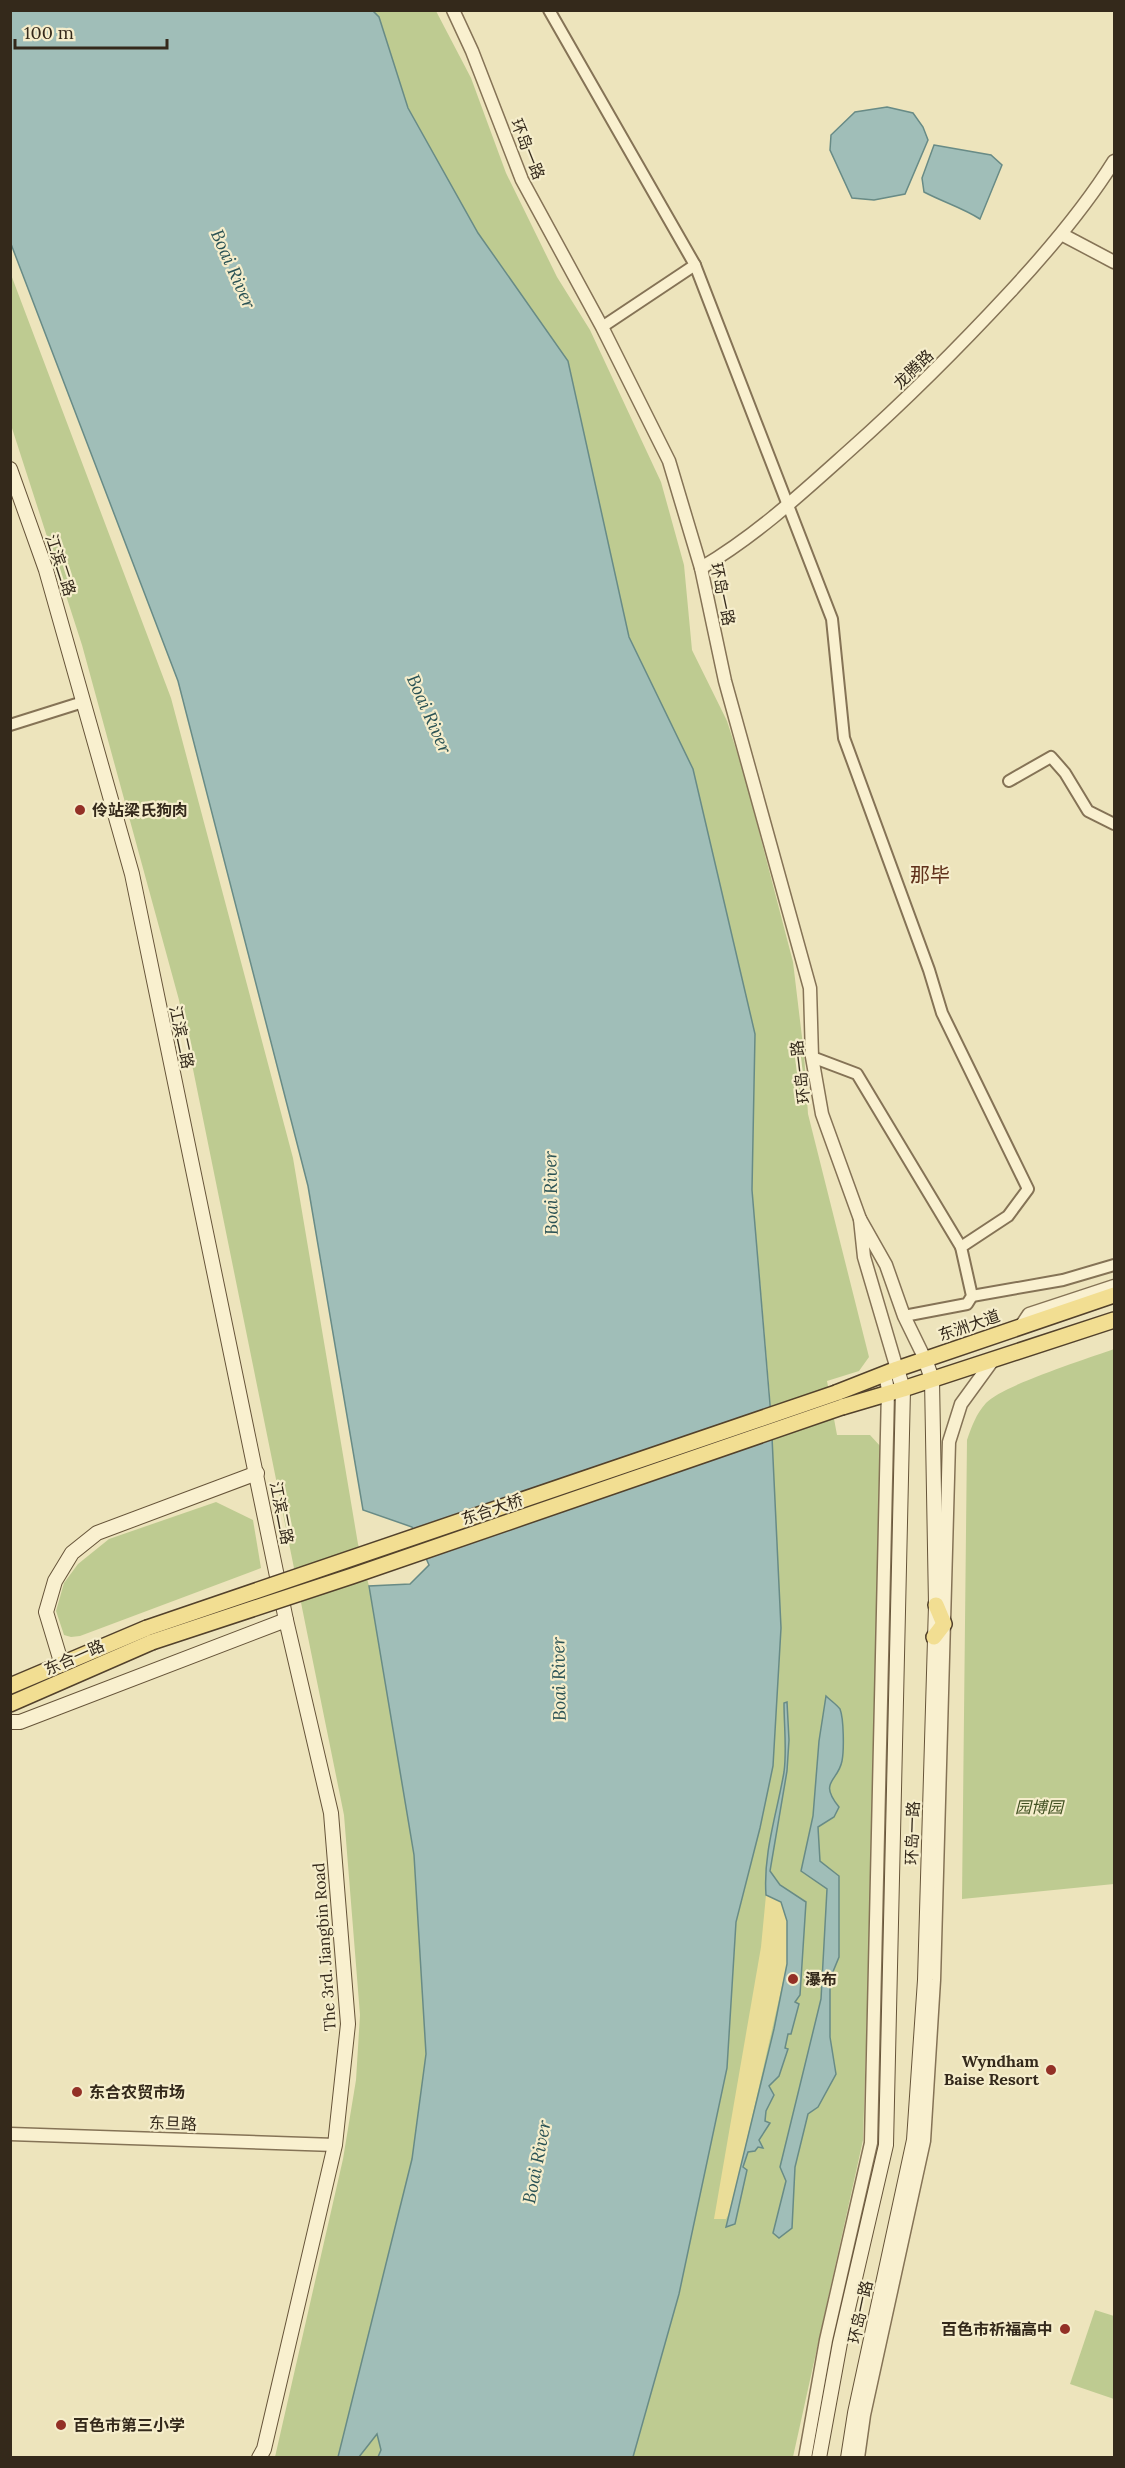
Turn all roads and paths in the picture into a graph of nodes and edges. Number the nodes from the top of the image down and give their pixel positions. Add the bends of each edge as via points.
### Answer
1 (453, 10) edge
2 (549, 10) edge
3 (1114, 161) edge
4 (1063, 234) junction
5 (1114, 262) edge
6 (695, 265) junction
7 (602, 327) junction
8 (10, 469) edge
9 (789, 505) junction
10 (701, 567) junction
11 (83, 702) junction
12 (10, 725) edge
13 (1009, 781) dead end
14 (1114, 824) edge
15 (813, 1057) junction
16 (860, 1219) junction
17 (961, 1247) junction
18 (1114, 1264) edge
19 (1114, 1286) edge
20 (1114, 1295) edge
21 (972, 1296) junction
22 (1055, 1315) junction
23 (904, 1316) junction
24 (1114, 1320) edge
25 (1021, 1326) junction
26 (1062, 1338) junction
27 (925, 1359) junction
28 (993, 1360) junction
29 (891, 1372) junction
30 (932, 1379) junction
31 (896, 1391) junction
32 (839, 1400) junction
33 (257, 1473) junction
34 (936, 1605) junction
35 (286, 1620) junction
36 (944, 1624) junction
37 (149, 1635) junction
38 (934, 1637) junction
39 (62, 1665) junction
40 (10, 1686) edge
41 (10, 1704) edge
42 (10, 1722) edge
43 (10, 2134) edge
44 (335, 2145) junction
45 (263, 2454) edge
46 (805, 2457) edge
47 (819, 2457) edge
48 (848, 2457) edge
49 (858, 2457) edge

1 - 7 street, 环岛一路 via 522,180
2 - 6 street
3 - 4 street, 龙腾路
4 - 5 street
4 - 9 street, 龙腾路 via 960,346
6 - 7 street
6 - 9 street
7 - 10 street, 环岛一路 via 669,461
8 - 11 main road, 江滨二路 via 46,570
9 - 10 street, 龙腾路 via 733,549
9 - 17 street via 832,619 844,738 942,1013 1028,1189 1008,1216
10 - 15 street, 环岛一路 via 725,681 810,988
11 - 12 street
11 - 33 main road, 江滨二路 via 132,874
13 - 14 street via 1051,757 1065,772 1088,811
15 - 16 street, 环岛一路 via 822,1114
15 - 17 street via 857,1074
16 - 23 street, 环岛一路 via 886,1265
16 - 29 street, 环岛一路 via 864,1257
17 - 21 street
18 - 21 street via 1063,1280
19 - 25 street via 1029,1314
20 - 22 main road, 东洲大道
21 - 23 street via 967,1304
22 - 25 main road, 东洲大道
22 - 26 main road
23 - 27 street, 环岛一路
24 - 26 main road
25 - 27 main road, 东洲大道
26 - 28 main road
27 - 29 main road, 东洲大道
27 - 30 main road, 环岛一路
28 - 30 main road
28 - 36 street via 961,1404 949,1442
29 - 31 main road, 环岛一路
29 - 32 main road, 东洲大道
30 - 31 main road
30 - 34 main road, 环岛一路
31 - 32 main road
31 - 46 street via 872,2143 826,2340
31 - 47 main road, 环岛一路 via 886,2145 840,2343
32 - 37 main road, 东合大桥, bridge via 352,1576
33 - 35 main road, 江滨二路
33 - 39 main road via 97,1533 72,1553 55,1581 46,1612
34 - 36 main road
34 - 38 main road, 环岛一路
35 - 42 main road via 20,1722
35 - 44 main road, The 3rd. Jiangbin Road via 331,1813 348,2024
36 - 38 main road
36 - 49 street via 934,1980 924,2141
37 - 39 main road, 东合一路
37 - 41 main road, 东合一路
38 - 48 main road, 环岛一路 via 925,1980 914,2140
39 - 40 main road, 东合一路
43 - 44 street, 东旦路
44 - 45 main road, The 3rd. Jiangbin Road

